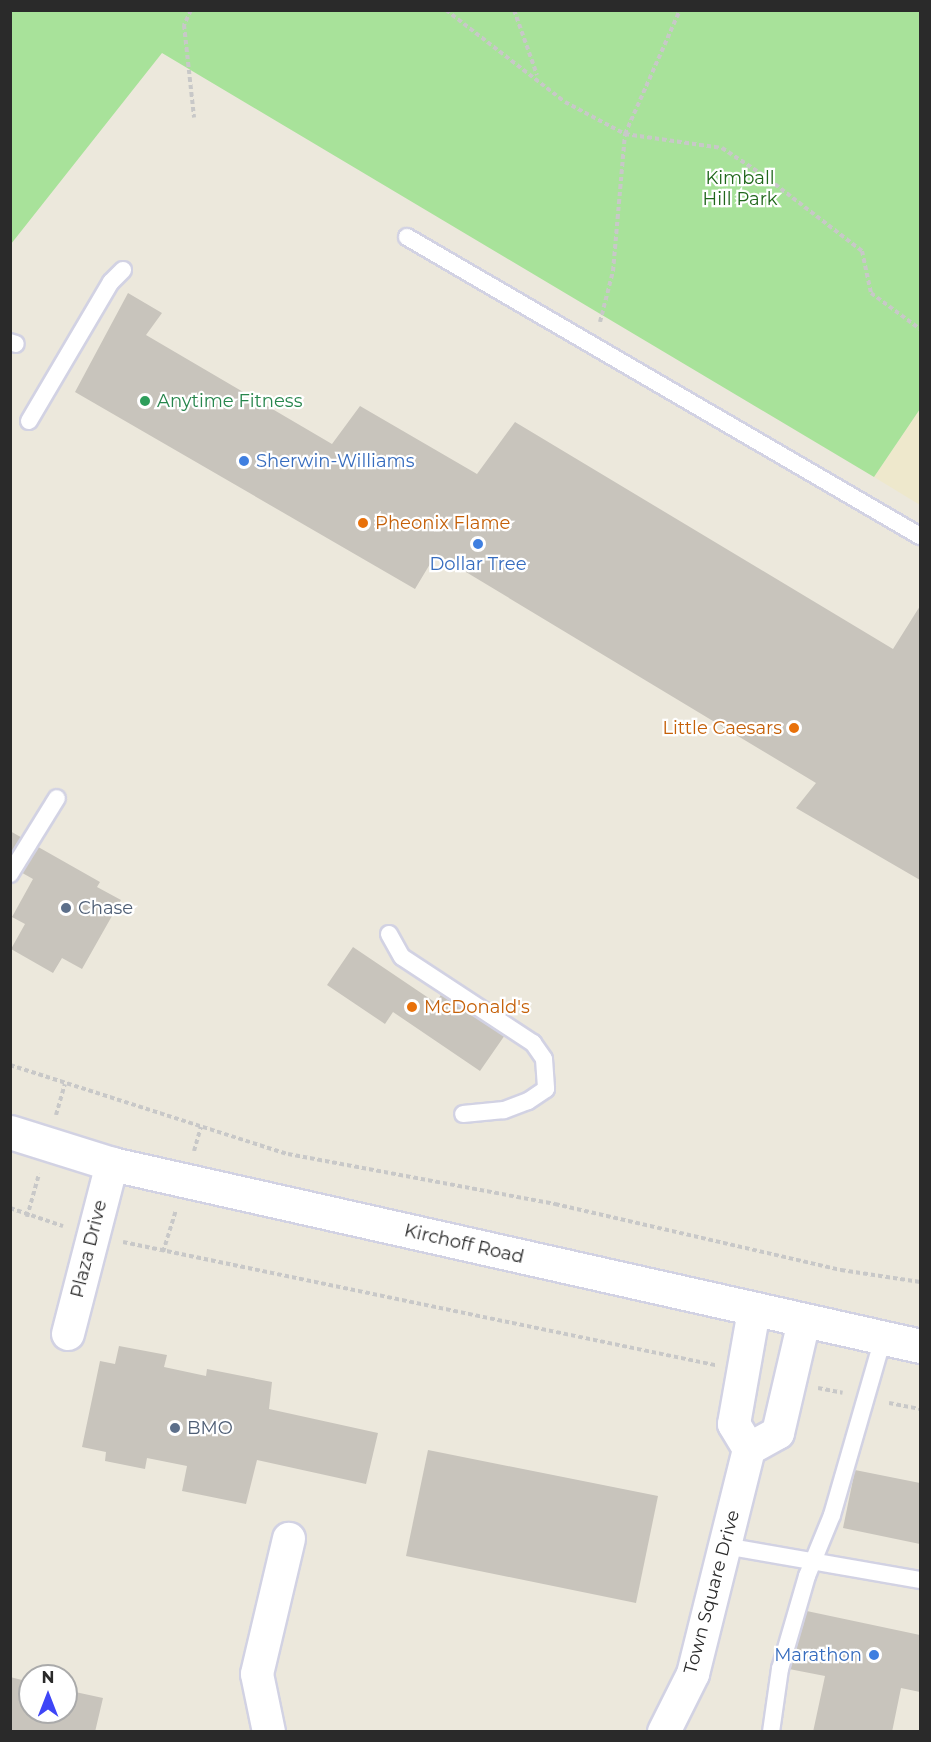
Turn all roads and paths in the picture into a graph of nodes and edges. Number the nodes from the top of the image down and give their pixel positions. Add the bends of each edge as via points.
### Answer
1 (191, 10) edge
2 (446, 10) edge
3 (514, 10) edge
4 (680, 10) edge
5 (537, 76) junction
6 (194, 117) dead end
7 (625, 135) junction
8 (407, 237) dead end
9 (123, 270) dead end
10 (921, 329) edge
11 (591, 342) junction
12 (29, 421) dead end
13 (921, 536) edge
14 (57, 798) dead end
15 (10, 874) edge
16 (389, 934) dead end
17 (10, 1065) edge
18 (463, 1114) dead end
19 (10, 1132) edge
20 (112, 1164) junction
21 (10, 1208) edge
22 (27, 1217) dead end
23 (163, 1252) dead end
24 (921, 1282) edge
25 (754, 1311) junction
26 (804, 1321) junction
27 (68, 1334) dead end
28 (883, 1338) junction
29 (921, 1346) edge
30 (743, 1371) junction
31 (790, 1382) junction
32 (867, 1398) junction
33 (921, 1409) edge
34 (749, 1449) junction
35 (289, 1539) dead end
36 (725, 1546) junction
37 (813, 1561) junction
38 (921, 1580) edge
39 (269, 1731) edge
40 (664, 1731) edge
41 (771, 1731) edge

1 - 6 path via 184,25
2 - 5 path
3 - 5 path
4 - 7 path
5 - 7 path via 565,102
7 - 10 path via 675,138 730,153 862,251 871,293
7 - 11 path via 613,271 606,310
8 - 11 lane
9 - 12 lane via 111,282
11 - 13 lane
14 - 15 lane
16 - 18 lane via 402,957 533,1043 544,1059 546,1089 504,1110
17 - 24 path via 288,1154 555,1204 841,1270
19 - 20 main road, Kirchoff Road
20 - 25 main road, Kirchoff Road
20 - 27 street, Plaza Drive
21 - 22 path
23 - 30 path
25 - 26 main road, Kirchoff Road
25 - 30 street
26 - 28 main road, Kirchoff Road
26 - 31 street
28 - 29 main road, Kirchoff Road
28 - 32 lane
30 - 34 street via 734,1424
31 - 32 path
31 - 34 street via 778,1433
32 - 33 path
32 - 37 lane
34 - 36 street, Town Square Drive
35 - 39 street via 257,1674
36 - 37 lane
36 - 40 street, Town Square Drive via 693,1674
37 - 38 lane
37 - 41 lane via 780,1669

